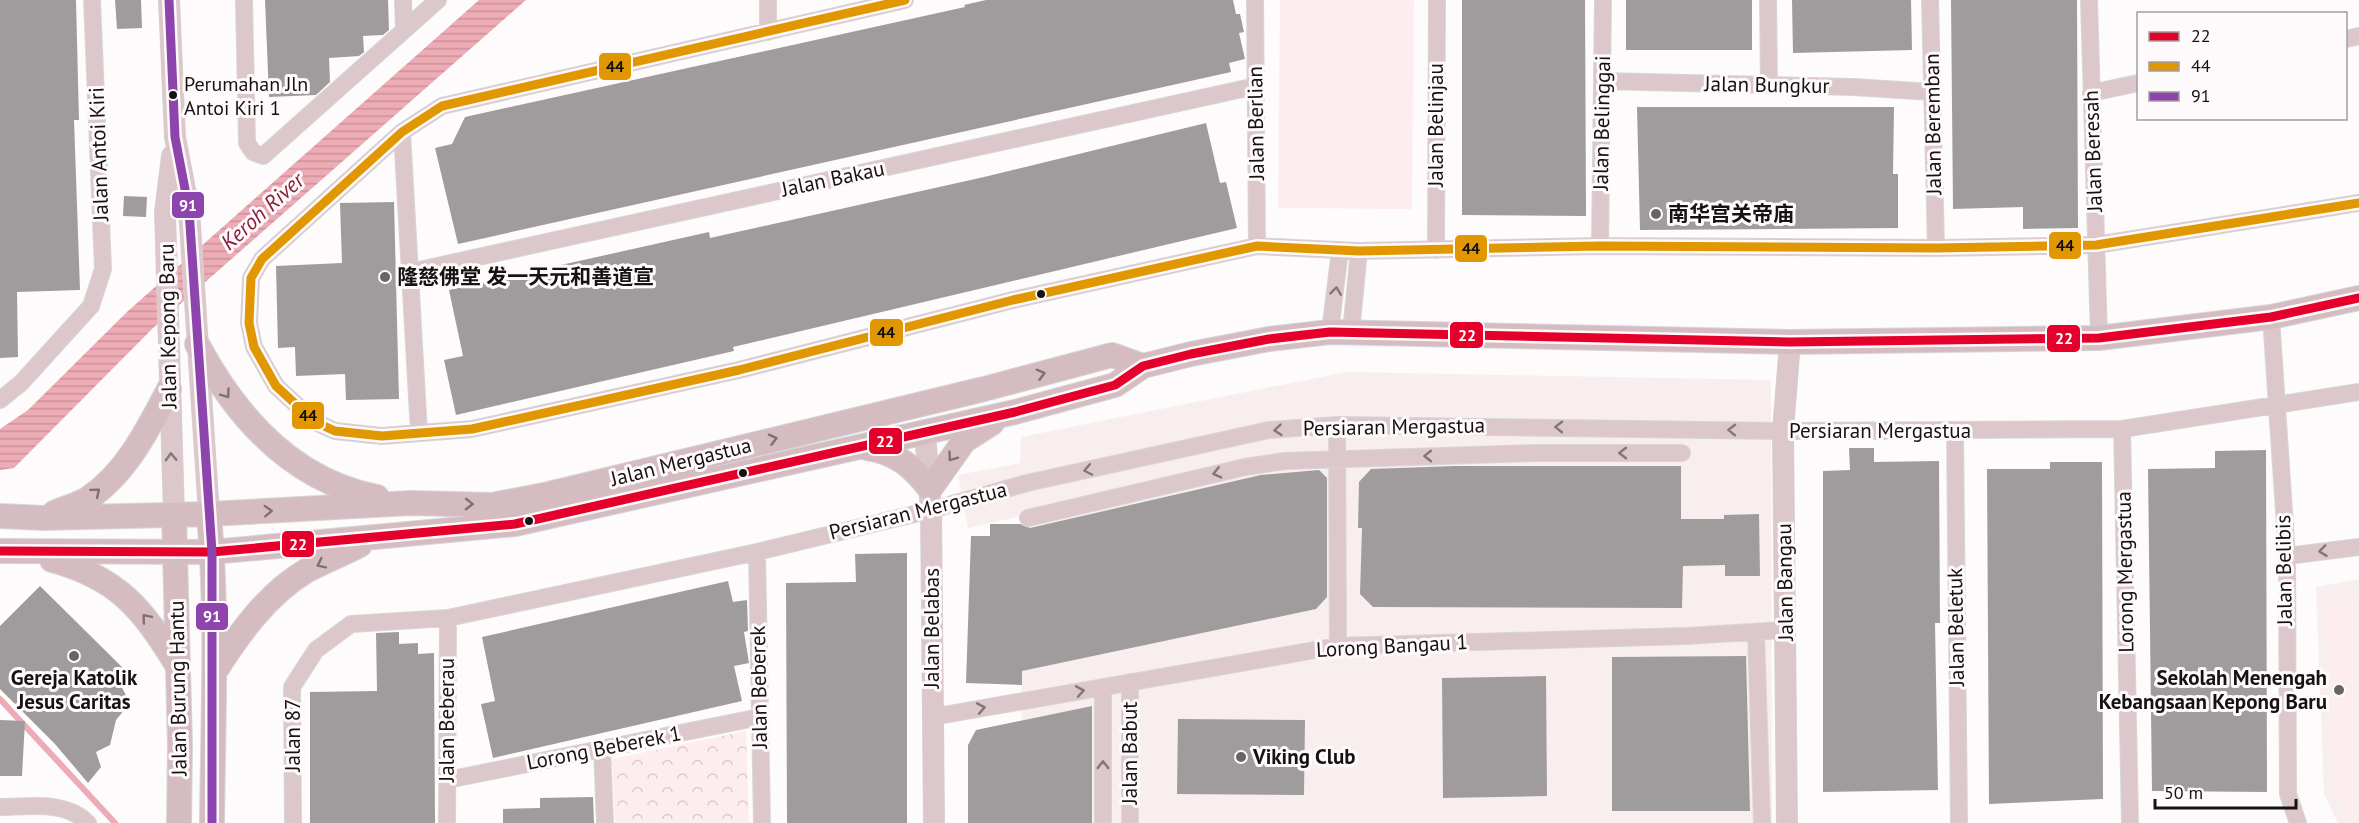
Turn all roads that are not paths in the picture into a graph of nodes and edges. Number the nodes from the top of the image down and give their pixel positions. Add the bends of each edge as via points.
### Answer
1 (92, 0) edge
2 (169, 0) edge
3 (244, 0) edge
4 (403, 0) edge
5 (438, 0) edge
6 (768, 0) edge
7 (905, 0) edge
8 (1255, 0) edge
9 (1437, 0) edge
10 (1603, 0) edge
11 (1768, 0) edge
12 (1930, 0) edge
13 (2089, 0) edge
14 (404, 30) junction
15 (768, 32) junction
16 (1602, 81) junction
17 (2137, 83) edge
18 (1769, 84) junction
19 (1256, 86) junction
20 (1932, 92) junction
21 (2091, 93) junction
22 (402, 132) junction
23 (175, 137) junction
24 (2359, 203) edge
25 (2096, 245) junction
26 (1257, 246) junction
27 (1600, 246) junction
28 (1936, 248) junction
29 (1341, 250) junction
30 (1436, 250) junction
31 (1359, 251) junction
32 (410, 272) junction
33 (2359, 298) edge
34 (2271, 316) junction
35 (1341, 332) junction
36 (197, 338) junction
37 (2099, 338) junction
38 (1790, 342) junction
39 (1143, 366) junction
40 (169, 389) junction
41 (984, 389) junction
42 (2359, 392) edge
43 (0, 399) edge
44 (2277, 405) junction
45 (1015, 411) junction
46 (884, 412) junction
47 (1337, 425) junction
48 (2122, 429) junction
49 (1955, 430) junction
50 (1783, 431) junction
51 (419, 433) junction
52 (925, 433) junction
53 (865, 447) junction
54 (1682, 453) dead end
55 (1337, 458) junction
56 (930, 499) junction
57 (411, 503) junction
58 (209, 514) junction
59 (174, 515) junction
60 (0, 516) edge
61 (44, 518) junction
62 (1028, 518) dead end
63 (374, 539) junction
64 (2359, 547) edge
65 (0, 551) edge
66 (25, 552) junction
67 (212, 552) junction
68 (757, 552) junction
69 (175, 553) junction
70 (2286, 556) junction
71 (448, 618) junction
72 (1785, 630) junction
73 (1756, 632) junction
74 (1338, 646) junction
75 (178, 667) junction
76 (214, 672) junction
77 (1130, 682) junction
78 (1103, 687) junction
79 (760, 717) junction
80 (932, 717) junction
81 (602, 749) junction
82 (447, 780) junction
83 (0, 807) edge
84 (88, 823) edge
85 (179, 823) edge
86 (212, 823) edge
87 (293, 823) edge
88 (447, 823) edge
89 (604, 823) edge
90 (762, 823) edge
91 (934, 823) edge
92 (1103, 823) edge
93 (1130, 823) edge
94 (1762, 823) edge
95 (1787, 823) edge
96 (1959, 823) edge
97 (2130, 823) edge
98 (2298, 823) edge

1 - 43 street, Jalan Antoi Kiri via 103,269 91,306 21,383
2 - 23 street, Jalan Kepong Baru
3 - 14 street via 247,143 262,156
4 - 14 street
5 - 14 street
6 - 15 street
7 - 15 street
8 - 19 street, Jalan Berlian
9 - 30 street, Jalan Belinjau
10 - 16 street, Jalan Belinggai
11 - 18 street
12 - 20 street, Jalan Beremban
13 - 21 street, Jalan Beresah
15 - 22 street via 442,106
16 - 18 street, Jalan Bungkur
16 - 27 street, Jalan Belinggai
17 - 21 street
18 - 20 street, Jalan Bungkur
19 - 26 street, Jalan Berlian
19 - 32 street, Jalan Bakau
20 - 28 street, Jalan Beremban
21 - 25 street, Jalan Beresah
22 - 32 street
22 - 51 street via 262,260 251,279 249,323 254,346 276,386 315,422 335,431 382,436
23 - 36 street, Jalan Kepong Baru via 189,210
23 - 40 street, Jalan Kepong Baru via 165,212
24 - 25 street
25 - 28 street
25 - 37 street, Jalan Beresah
26 - 29 street
26 - 51 street via 1013,300 693,381 472,429
27 - 28 street
27 - 30 street
29 - 31 street
35 -> 29 street
30 - 31 street
31 - 35 street
32 - 51 street
33 - 34 main road, Jalan Mergastua
34 - 37 main road, Jalan Mergastua
34 - 44 street, Jalan Belibis
35 - 38 main road, Jalan Mergastua
35 - 39 main road, Jalan Mergastua via 1269,339
36 -> 57 main road via 229,399 278,451 334,486
36 - 58 street, Jalan Kepong Baru
37 - 38 main road, Jalan Mergastua
38 - 50 street, Jalan Bangau
41 -> 39 main road, Jalan Mergastua via 1112,355
39 - 45 main road, Jalan Mergastua via 1115,386
59 -> 40 street, Jalan Kepong Baru
61 -> 40 main road via 88,499 110,480 139,443
41 - 46 main road, Jalan Mergastua
41 - 52 main road via 944,414
42 - 44 street, Persiaran Mergastua
44 - 48 street, Persiaran Mergastua
44 - 70 street, Jalan Belibis
45 - 52 main road, Jalan Mergastua
45 -> 56 main road via 964,441
46 - 52 main road
57 -> 46 main road, Jalan Mergastua via 492,505 540,496
50 -> 47 street, Persiaran Mergastua
47 - 55 street
47 -> 56 street, Persiaran Mergastua via 1269,430 1027,483
48 - 49 street, Persiaran Mergastua
48 - 97 street, Lorong Mergastua
49 - 50 street, Persiaran Mergastua
49 - 96 street, Jalan Beletuk
50 - 72 street, Jalan Bangau
52 - 53 main road, Jalan Mergastua
52 - 56 street, Jalan Belabas
53 - 56 main road via 892,454 904,462
53 - 63 main road, Jalan Mergastua via 515,524
54 -> 55 street, Persiaran Mergastua
55 -> 62 street, Persiaran Mergastua via 1285,460 1245,467
55 - 74 street
56 - 68 street, Persiaran Mergastua
56 - 80 street, Jalan Belabas
58 -> 57 main road, Jalan Mergastua
58 - 59 main road, Jalan Mergastua
58 - 67 main road, Jalan Burung Hantu
59 - 61 main road, Jalan Mergastua
59 - 69 main road, Jalan Burung Hantu
60 - 61 main road, Jalan Mergastua
63 - 67 main road, Jalan Mergastua
63 -> 76 main road via 304,572 247,626
64 -> 70 street
65 - 66 main road
66 - 69 main road, Jalan Mergastua
75 -> 66 main road via 157,632 112,585 92,573
67 - 69 main road, Jalan Mergastua
67 - 76 main road, Jalan Burung Hantu
68 - 71 street, Persiaran Mergastua
68 - 79 street, Jalan Beberek
69 - 75 main road, Jalan Burung Hantu
70 - 98 street, Jalan Belibis via 2288,794
71 - 82 street, Jalan Beberau
71 - 87 street, Jalan 87 via 351,624 316,650 292,687
72 - 73 street, Lorong Bangau 1
72 - 95 street, Jalan Bangau
73 - 74 street, Lorong Bangau 1
73 - 94 street
74 - 77 street, Lorong Bangau 1
75 - 85 main road, Jalan Burung Hantu
76 - 86 main road, Jalan Burung Hantu
77 - 78 street, Lorong Bangau 1
77 - 93 street, Jalan Babut
80 -> 78 street, Lorong Bangau 1
92 -> 78 street, Jalan Babut
79 - 81 street, Lorong Beberek 1
79 - 90 street, Jalan Beberek
80 - 91 street, Jalan Belabas
81 - 82 street, Lorong Beberek 1
81 - 89 street
82 - 88 street, Jalan Beberau
83 - 84 street via 62,807

